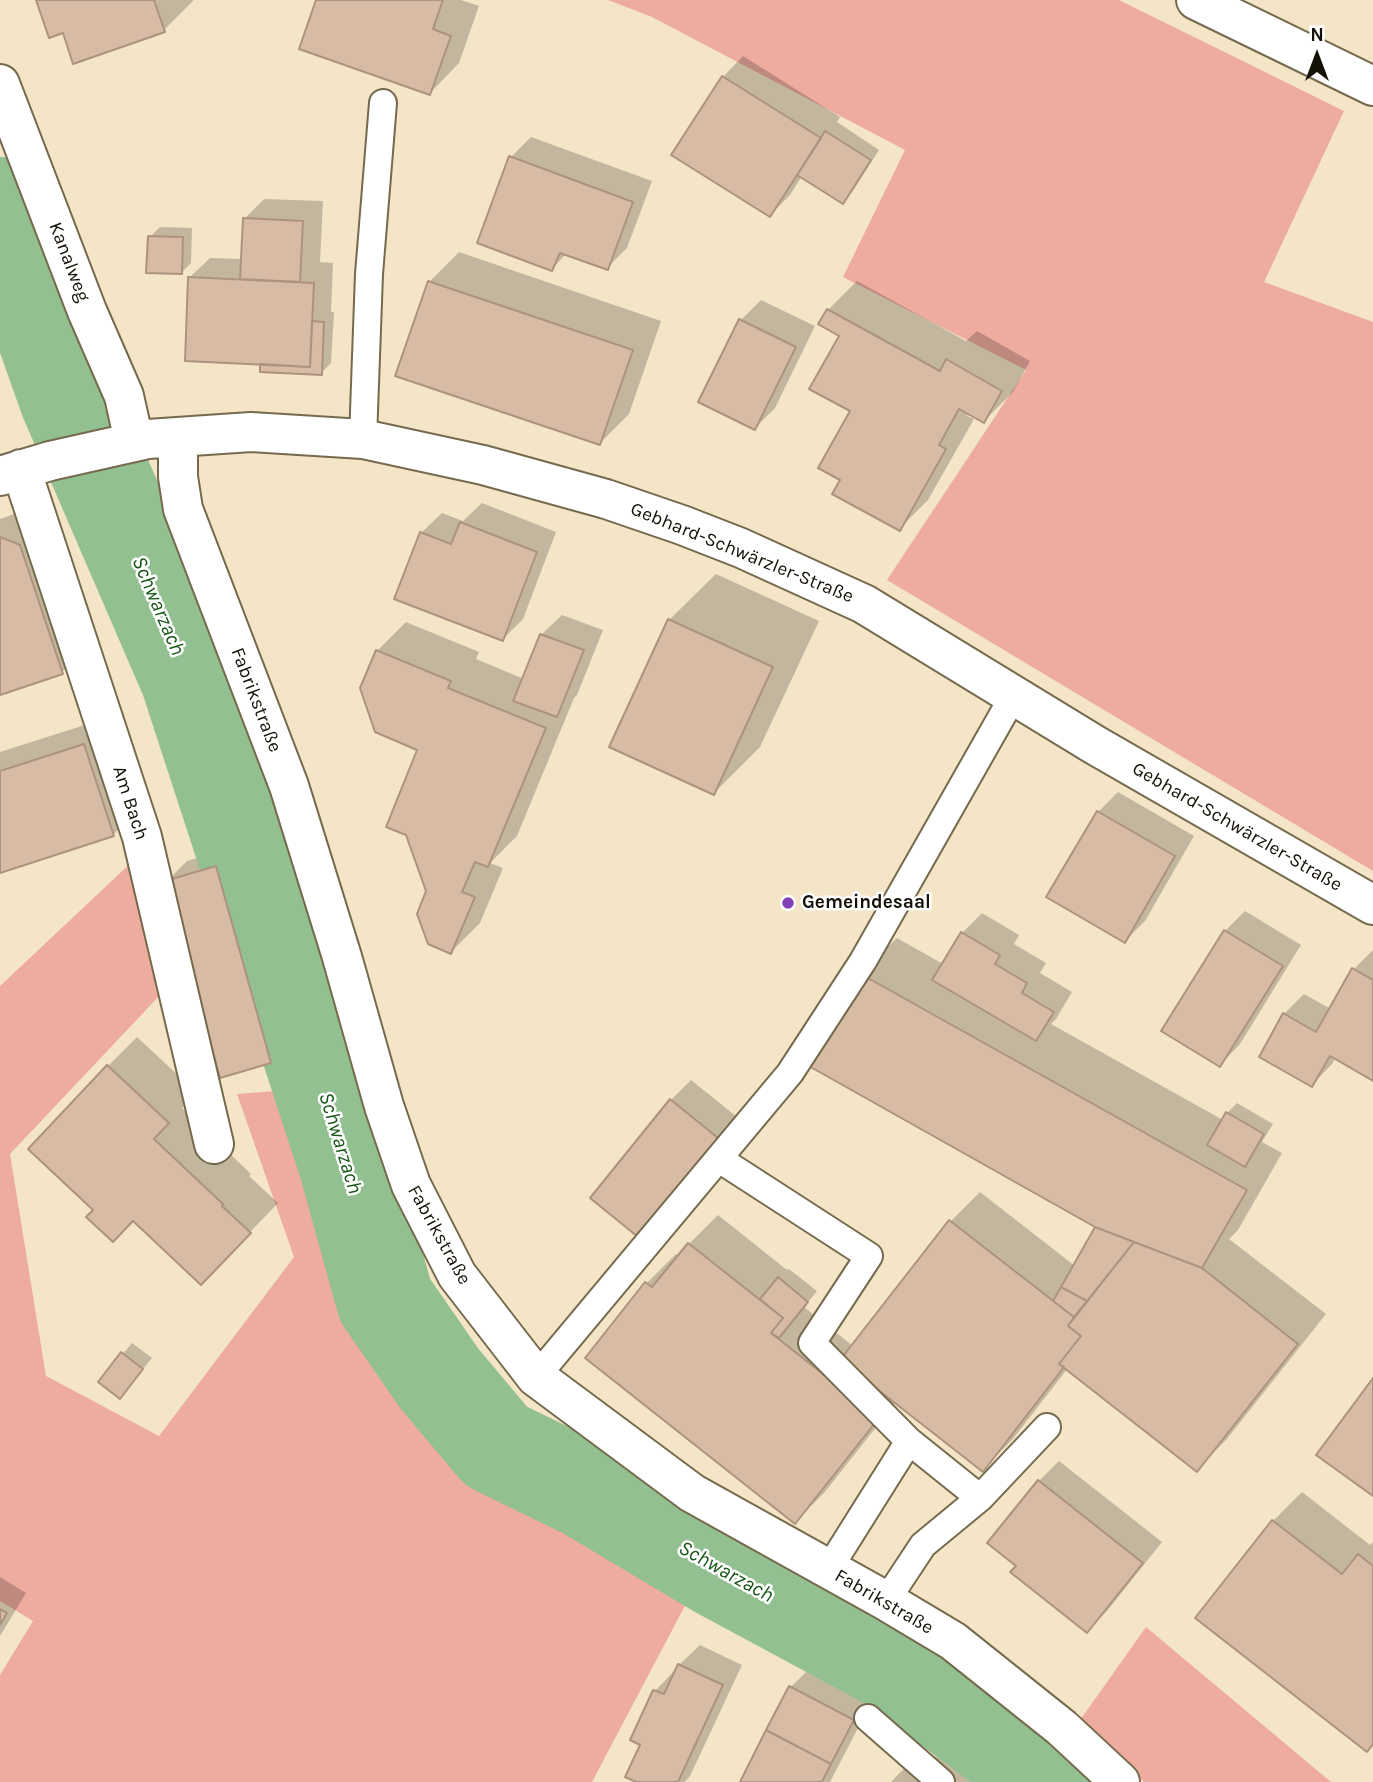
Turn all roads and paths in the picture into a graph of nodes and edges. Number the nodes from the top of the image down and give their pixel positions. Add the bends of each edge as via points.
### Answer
1 (1196, 0) edge
2 (0, 84) edge
3 (1373, 86) edge
4 (383, 103) dead end
5 (178, 437) junction
6 (363, 439) junction
7 (130, 442) junction
8 (24, 468) edge
9 (1014, 695) junction
10 (1373, 905) edge
11 (214, 1144) dead end
12 (719, 1158) junction
13 (536, 1377) junction
14 (1047, 1427) dead end
15 (909, 1441) junction
16 (980, 1498) junction
17 (828, 1570) junction
18 (886, 1601) junction
19 (868, 1718) dead end
20 (942, 1782) edge
21 (1120, 1782) edge

1 - 3 street
2 - 7 street, Kanalweg via 124,396
4 - 6 lane via 369,274
5 - 6 street, Gebhard-Schwärzler-Straße via 251,432
5 - 7 street, Gebhard-Schwärzler-Straße
5 - 13 street, Fabrikstraße via 183,509 289,786 411,1185 457,1275
6 - 9 street, Gebhard-Schwärzler-Straße via 607,499 741,548 864,604
7 - 8 street, Gebhard-Schwärzler-Straße
8 - 11 street, Am Bach via 142,837
9 - 10 street, Gebhard-Schwärzler-Straße
9 - 12 lane via 855,972 790,1073
12 - 13 lane
12 - 15 lane via 869,1256 811,1343
13 - 17 street, Fabrikstraße via 692,1493
14 - 16 lane
15 - 16 lane
15 - 17 lane
16 - 18 lane via 923,1545
17 - 18 street, Fabrikstraße
18 - 21 street, Fabrikstraße via 953,1641 1062,1728
19 - 20 lane

